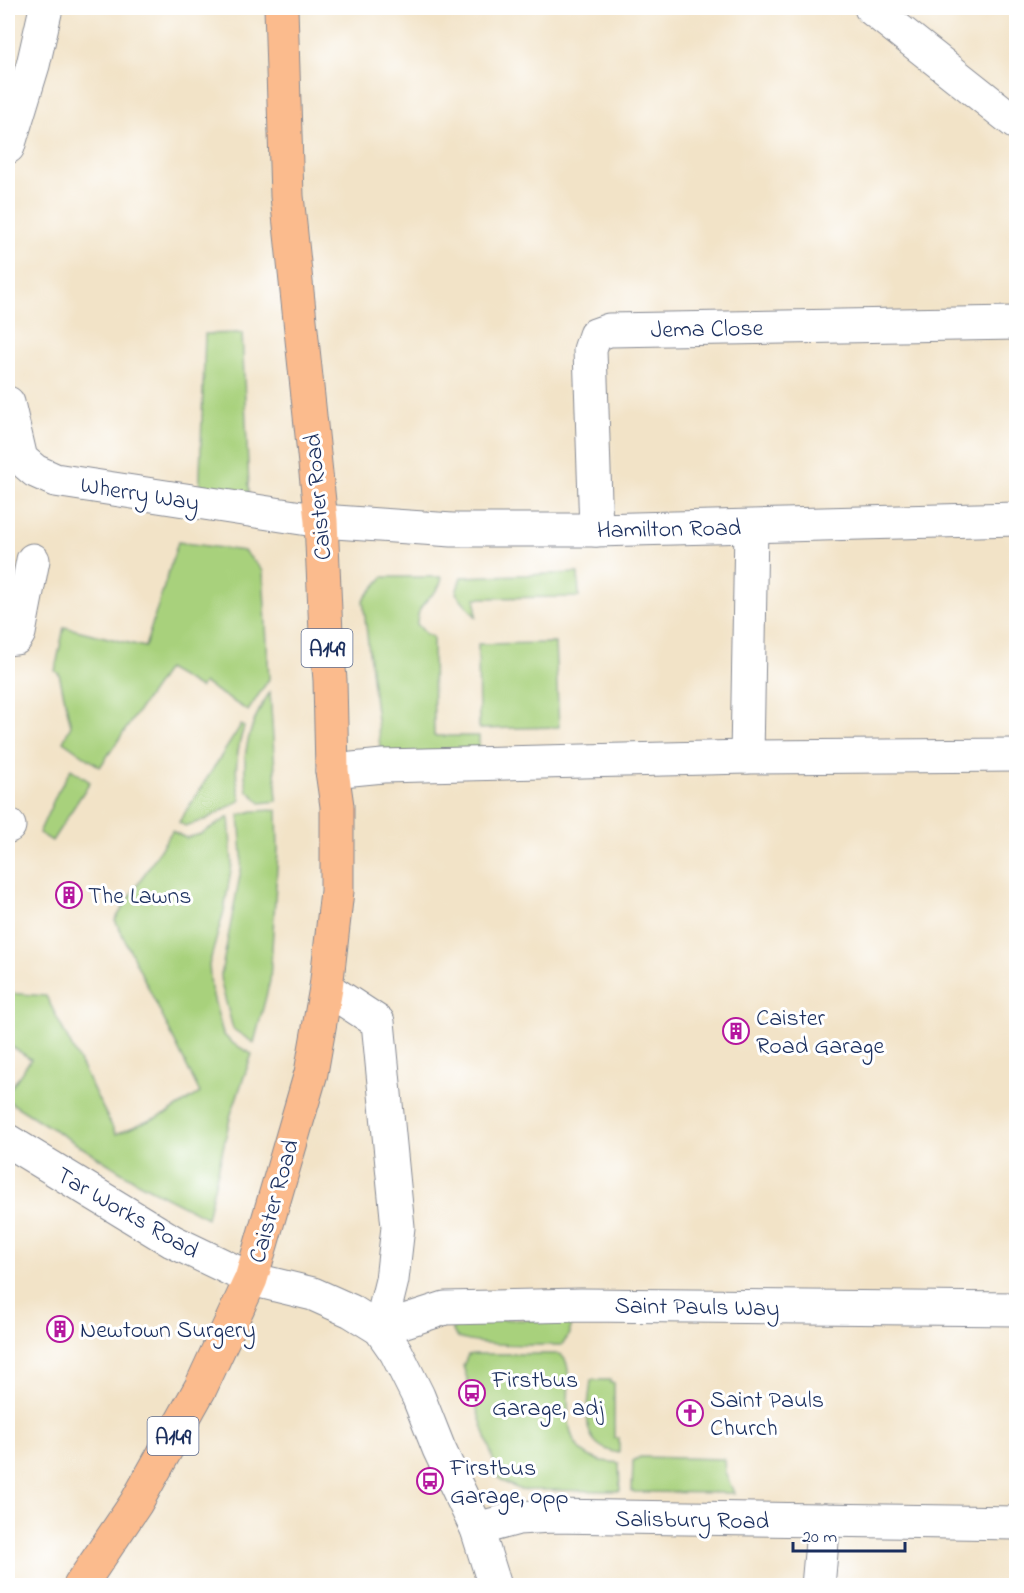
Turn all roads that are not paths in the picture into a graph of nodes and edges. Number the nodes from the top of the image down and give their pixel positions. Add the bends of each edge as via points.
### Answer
1 (46, 8) edge
2 (281, 8) edge
3 (871, 8) edge
4 (1017, 123) edge
5 (8, 147) edge
6 (1017, 323) edge
7 (8, 403) edge
8 (14, 469) edge
9 (1017, 519) edge
10 (321, 521) junction
11 (751, 527) junction
12 (596, 530) junction
13 (33, 560) dead end
14 (8, 639) edge
15 (1017, 755) edge
16 (747, 757) junction
17 (332, 771) junction
18 (326, 988) junction
19 (8, 1141) edge
20 (251, 1279) junction
21 (1017, 1309) edge
22 (380, 1329) junction
23 (824, 1520) junction
24 (1017, 1523) edge
25 (477, 1529) junction
26 (80, 1586) edge
27 (495, 1586) edge
28 (818, 1586) edge

1 - 5 street
2 - 10 main road, Caister Road / A149 via 287,196
3 - 4 street
6 - 12 street, Jema Close via 609,330 595,334 590,350
7 - 8 street, Wherry Way
8 - 10 street, Wherry Way via 35,471 55,480
9 - 11 street, Hamilton Road
10 - 12 street, Hamilton Road via 452,530
10 - 17 main road, Caister Road / A149
11 - 12 street, Hamilton Road
11 - 16 street
13 - 14 street via 19,633
15 - 16 street
16 - 17 street via 383,766
17 - 18 main road, Caister Road / A149 via 337,806 337,891
18 - 20 main road, Caister Road / A149 via 311,1073
18 - 22 street via 378,1022 398,1227 392,1280
19 - 20 street, Tar Works Road via 172,1241
20 - 22 street, Caister Road via 313,1294
20 - 26 main road, A149 via 201,1387 136,1503
21 - 22 street, Saint Pauls Way via 581,1305 445,1308
22 - 25 street, Caister Road via 418,1396
23 - 24 street, Salisbury Road
23 - 25 street, Salisbury Road via 551,1516 518,1518
23 - 28 street
25 - 27 street, Caister Road

